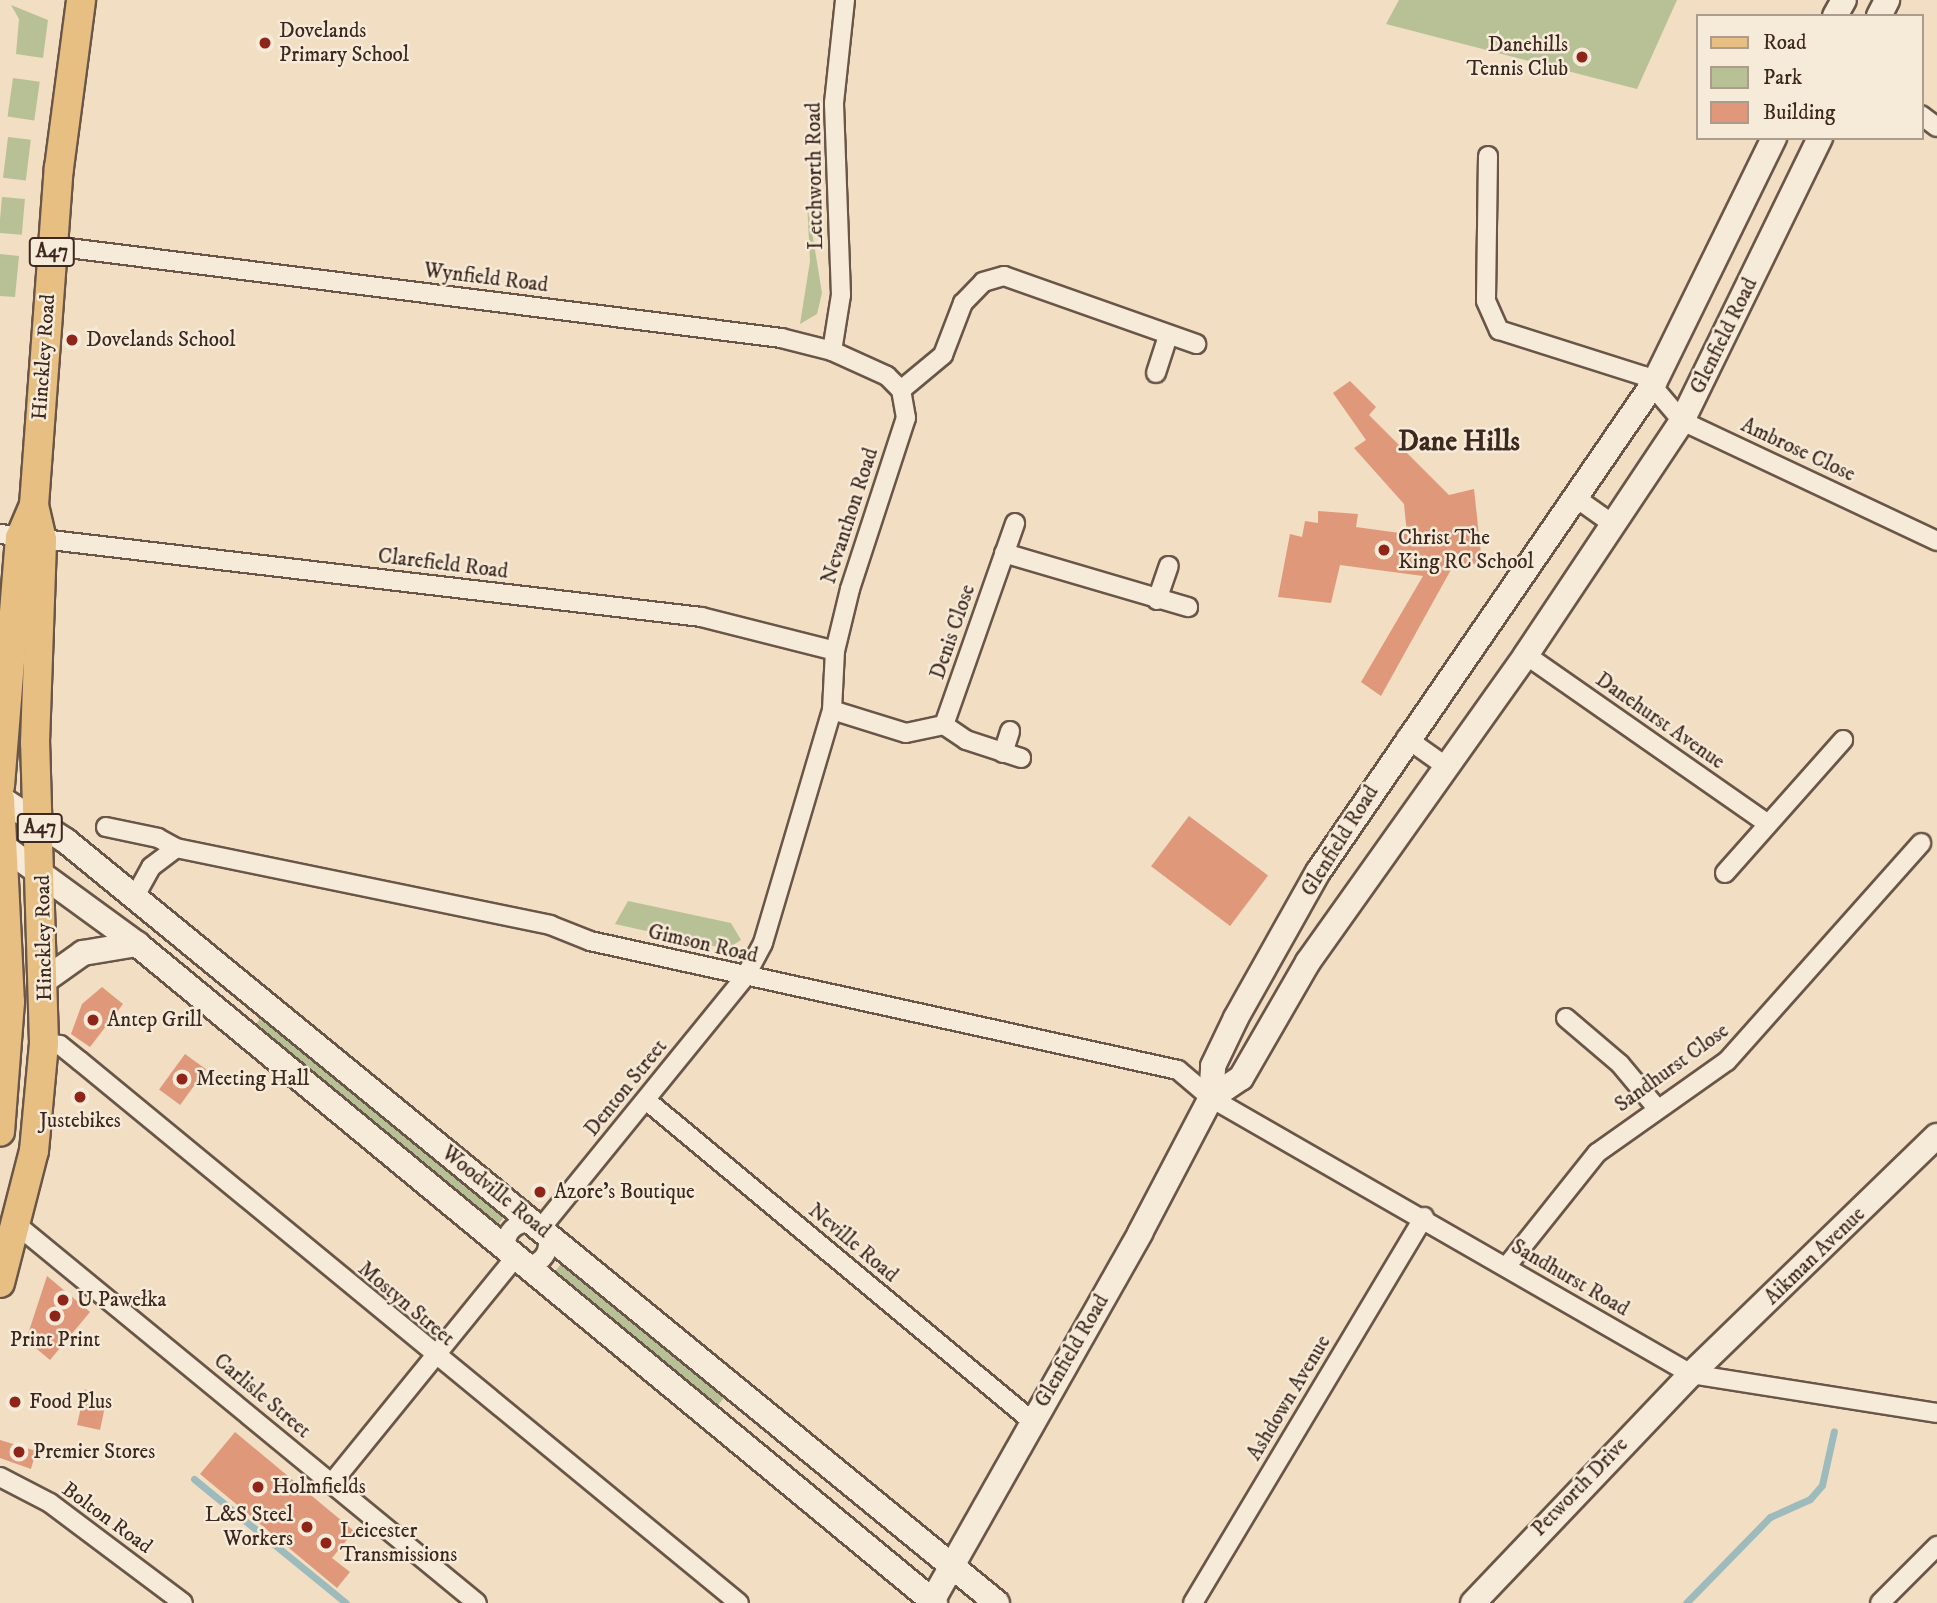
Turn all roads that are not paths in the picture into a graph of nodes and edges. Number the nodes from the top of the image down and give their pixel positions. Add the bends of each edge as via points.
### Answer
1 (845, 0) edge
2 (77, 1) edge
3 (1773, 140) edge
4 (1819, 140) edge
5 (1488, 156) dead end
6 (53, 246) junction
7 (1168, 335) junction
8 (1196, 344) dead end
9 (832, 351) junction
10 (1156, 373) dead end
11 (1654, 383) junction
12 (901, 390) junction
13 (1682, 421) junction
14 (1576, 498) junction
15 (1015, 523) dead end
16 (1614, 525) junction
17 (21, 537) edge
18 (1937, 541) edge
19 (1004, 553) junction
20 (1169, 566) dead end
21 (1157, 600) junction
22 (1188, 607) dead end
23 (835, 651) junction
24 (1526, 655) junction
25 (3, 688) edge
26 (832, 710) junction
27 (944, 725) junction
28 (1010, 731) dead end
29 (1406, 738) junction
30 (1843, 740) dead end
31 (1444, 765) junction
32 (0, 786) edge
33 (0, 799) edge
34 (39, 823) junction
35 (1768, 824) junction
36 (106, 827) dead end
37 (1921, 843) dead end
38 (2, 845) edge
39 (176, 848) junction
40 (44, 871) junction
41 (1725, 873) dead end
42 (134, 898) junction
43 (137, 944) junction
44 (745, 977) junction
45 (45, 980) junction
46 (5, 1000) edge
47 (1566, 1018) dead end
48 (44, 1043) junction
49 (1211, 1098) junction
50 (646, 1100) junction
51 (1656, 1107) junction
52 (0, 1132) edge
53 (1937, 1136) edge
54 (1424, 1217) junction
55 (17, 1226) junction
56 (541, 1228) junction
57 (513, 1260) junction
58 (1506, 1267) junction
59 (0, 1283) edge
60 (432, 1356) junction
61 (1691, 1374) junction
62 (745, 1399) junction
63 (1937, 1413) edge
64 (1032, 1421) junction
65 (719, 1428) junction
66 (0, 1477) edge
67 (331, 1484) junction
68 (1937, 1546) edge
69 (949, 1566) junction
70 (932, 1602) edge
71 (183, 1603) edge
72 (477, 1603) edge
73 (739, 1603) edge
74 (997, 1603) edge
75 (1193, 1603) edge
76 (1473, 1603) edge
77 (1880, 1603) edge

1 - 9 street, Letchworth Road via 834,103 841,295
2 - 6 main road, Hinckley Road / A47
3 - 11 street, Glenfield Road
4 - 13 street, Glenfield Road
5 - 11 street via 1490,318 1515,338
6 - 9 street, Wynfield Road via 781,338
6 - 17 main road, Hinckley Road / A47 via 34,505
7 - 8 street
7 - 10 street
7 - 12 street via 1004,276 983,282 962,303 943,355
9 - 12 street, Wynfield Road via 887,376
11 - 13 street, Ambrose Close
11 - 14 street, Glenfield Road
12 - 23 street, Nevanthon Road via 906,418
13 - 16 street, Glenfield Road
13 - 18 street, Ambrose Close
14 - 16 street
14 - 29 street, Glenfield Road
15 - 19 street, Denis Close
16 - 24 street, Glenfield Road
17 - 23 street, Clarefield Road via 701,617
17 - 25 main road, Hinckley Road / A47
17 - 34 main road, Hinckley Road / A47
19 - 21 street
19 - 27 street, Denis Close
20 - 21 street
21 - 22 street
23 - 26 street, Nevanthon Road
24 - 31 street, Glenfield Road
24 - 35 street, Danehurst Avenue
25 - 32 main road, Hinckley Road / A47
26 - 27 street via 906,733
26 - 44 street, Nevanthon Road via 763,943
27 - 28 street via 1012,755
29 - 31 street
29 - 49 street, Glenfield Road via 1318,872 1236,1018 1213,1066
30 - 35 street
31 - 49 street, Glenfield Road via 1308,962 1241,1078
33 - 34 street, Woodville Road
33 - 38 main road, Hinckley Road / A47
34 - 40 main road, Hinckley Road / A47
34 - 42 street, Woodville Road
35 - 41 street
36 - 39 street, Gimson Road via 158,838
37 - 51 street, Sandhurst Close via 1755,1034 1727,1061
38 - 40 street, Woodville Road
38 - 46 main road, Hinckley Road / A47
39 - 42 street via 151,867
39 - 44 street, Gimson Road via 550,925 590,941
40 - 43 street, Woodville Road
40 - 45 main road, Hinckley Road / A47
42 - 56 street, Woodville Road
43 - 45 street via 83,953
43 - 57 street, Woodville Road
44 - 49 street, Gimson Road via 1178,1070
44 - 50 street, Denton Street
45 - 48 main road, Hinckley Road / A47
46 - 52 main road, Hinckley Road / A47
47 - 51 street via 1620,1064
48 - 55 main road, Hinckley Road / A47 via 34,1151
48 - 60 street, Mostyn Street via 60,1045 80,1061
49 - 54 street, Sandhurst Road
49 - 64 street, Glenfield Road
50 - 56 street, Denton Street
50 - 64 street, Neville Road
51 - 58 street, Sandhurst Close via 1597,1153
53 - 61 street, Aikman Avenue
54 - 58 street, Sandhurst Road
54 - 75 street, Ashdown Avenue
55 - 59 main road, Hinckley Road / A47
55 - 67 street, Carlisle Street
56 - 57 street via 528,1223 514,1227 506,1240
56 - 57 street via 548,1239 543,1258 532,1265
56 - 62 street, Woodville Road
57 - 60 street
57 - 65 street, Woodville Road
58 - 61 street, Sandhurst Road
60 - 67 street
60 - 73 street, Mostyn Street
61 - 63 street, Sandhurst Road
61 - 76 street, Petworth Drive
62 - 65 street
62 - 69 street, Woodville Road
64 - 69 street, Glenfield Road
65 - 70 street, Woodville Road
66 - 71 street, Bolton Road via 50,1503
67 - 72 street, Carlisle Street
68 - 77 street
69 - 70 street, Glenfield Road
69 - 74 street, Woodville Road

